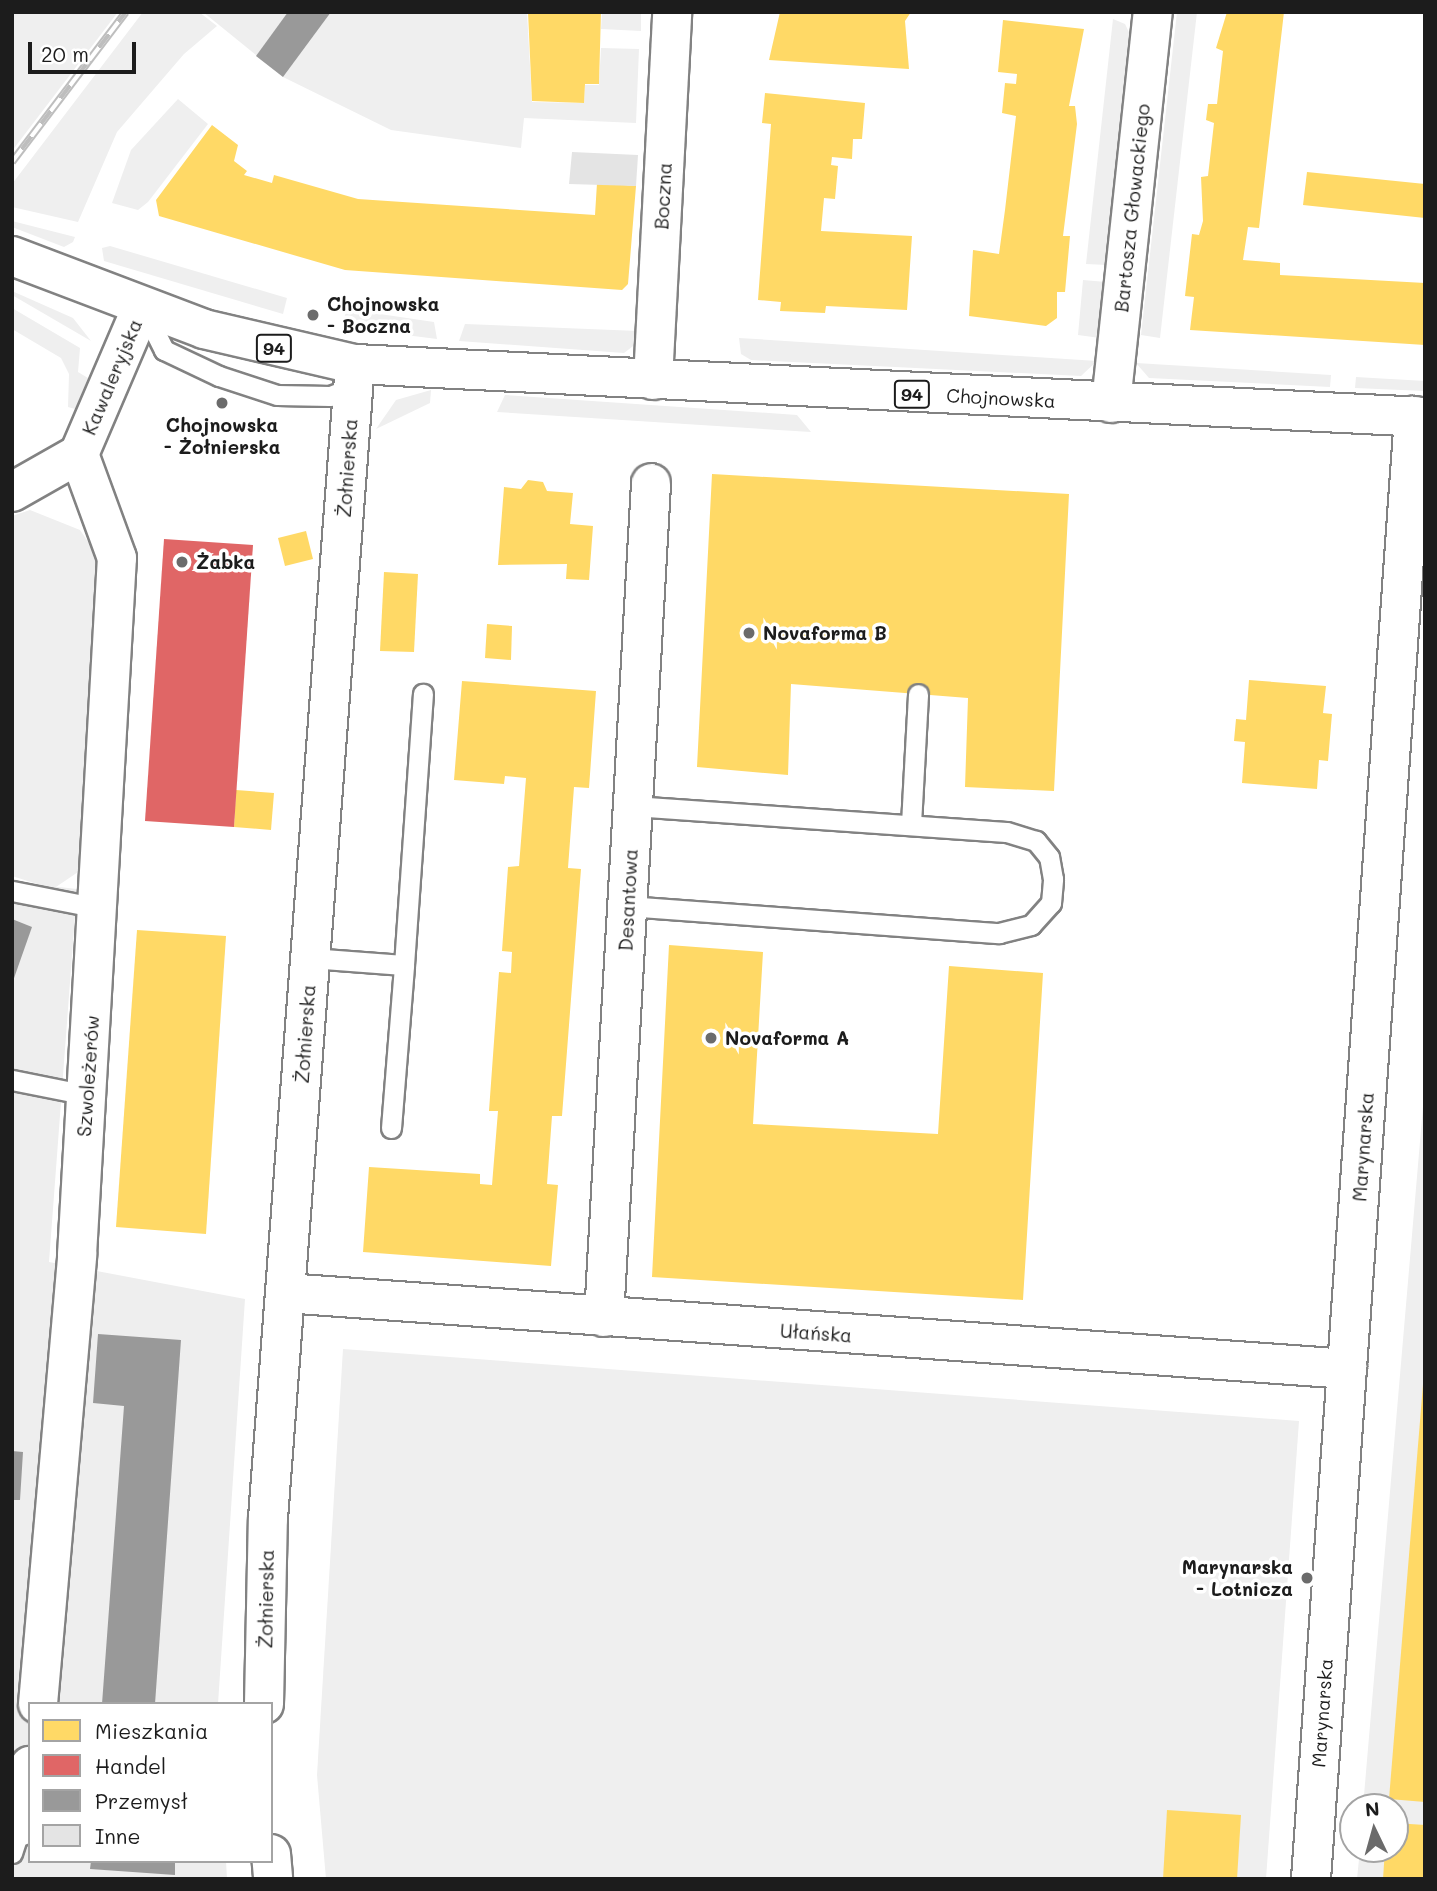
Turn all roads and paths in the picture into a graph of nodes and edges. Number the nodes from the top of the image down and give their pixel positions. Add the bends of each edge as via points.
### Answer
1 (672, 12) edge
2 (1153, 12) edge
3 (12, 256) edge
4 (142, 307) junction
5 (354, 376) junction
6 (653, 380) junction
7 (1111, 403) junction
8 (1419, 416) edge
9 (79, 454) junction
10 (651, 483) dead end
11 (12, 492) edge
12 (423, 694) dead end
13 (918, 694) dead end
14 (633, 806) junction
15 (911, 824) junction
16 (12, 891) edge
17 (628, 906) junction
18 (99, 908) junction
19 (310, 958) junction
20 (404, 965) junction
21 (12, 1080) edge
22 (87, 1095) junction
23 (391, 1128) dead end
24 (285, 1293) junction
25 (604, 1317) junction
26 (1347, 1369) junction
27 (38, 1702) edge
28 (264, 1702) edge
29 (28, 1777) edge
30 (17, 1840) edge
31 (1311, 1879) edge

1 - 6 street, Boczna
2 - 7 street, Bartosza Głowackiego
3 - 4 street, Chojnowska / 94
4 - 5 street, Chojnowska / 94
4 - 9 street, Kawaleryjska
5 - 6 street, Chojnowska / 94 via 409,368
5 - 19 street, Żołnierska
6 - 7 street, Chojnowska / 94
7 - 8 street, Chojnowska / 94
8 - 26 street, Marynarska
9 - 11 street, Kawaleryjska
9 - 18 street, Szwoleżerów via 117,558
10 - 14 street, Desantowa
12 - 20 lane
13 - 15 lane
14 - 15 lane
14 - 17 street, Desantowa
15 - 17 lane via 1036,841 1049,857 1051,903 1031,925 999,933
16 - 18 lane
17 - 25 street, Desantowa
18 - 22 street, Szwoleżerów
19 - 20 lane
19 - 24 street, Żołnierska
20 - 23 lane
21 - 22 lane
22 - 27 street, Szwoleżerów
24 - 25 street, Ułańska
24 - 28 street, Żołnierska via 268,1518
25 - 26 street, Ułańska
26 - 31 street, Marynarska
29 - 30 street

